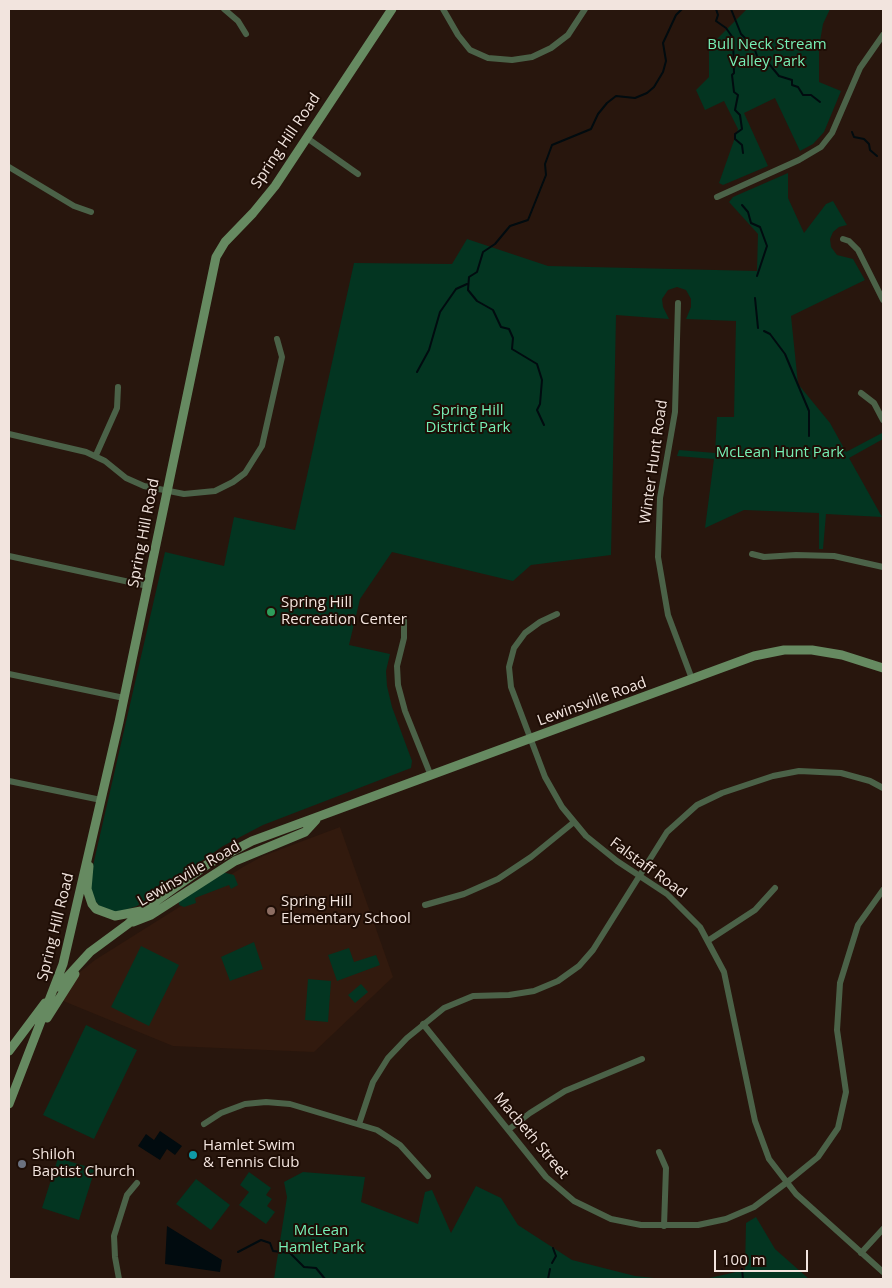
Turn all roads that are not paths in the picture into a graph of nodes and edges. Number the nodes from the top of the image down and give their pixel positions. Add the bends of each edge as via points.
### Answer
1 (224, 9) edge
2 (392, 9) edge
3 (443, 9) edge
4 (585, 9) edge
5 (246, 34) dead end
6 (883, 36) edge
7 (307, 138) junction
8 (9, 167) edge
9 (358, 174) dead end
10 (717, 196) dead end
11 (91, 212) dead end
12 (843, 239) dead end
13 (883, 300) edge
14 (678, 303) dead end
15 (277, 339) dead end
16 (118, 388) dead end
17 (861, 393) dead end
18 (883, 420) edge
19 (9, 434) edge
20 (96, 455) junction
21 (166, 491) junction
22 (752, 554) dead end
23 (9, 556) edge
24 (883, 567) edge
25 (148, 586) junction
26 (557, 614) dead end
27 (404, 620) dead end
28 (883, 668) edge
29 (9, 674) edge
30 (692, 679) junction
31 (124, 698) junction
32 (530, 739) junction
33 (431, 776) junction
34 (9, 781) edge
35 (883, 788) edge
36 (101, 800) junction
37 (316, 820) junction
38 (574, 822) junction
39 (240, 847) junction
40 (88, 852) junction
41 (235, 861) junction
42 (640, 876) junction
43 (178, 884) junction
44 (775, 888) dead end
45 (883, 890) edge
46 (172, 902) junction
47 (425, 905) dead end
48 (142, 911) junction
49 (128, 924) junction
50 (709, 940) junction
51 (90, 952) junction
52 (53, 994) junction
53 (423, 1024) junction
54 (9, 1050) edge
55 (29, 1051) junction
56 (642, 1059) dead end
57 (9, 1104) edge
58 (204, 1124) dead end
59 (359, 1124) junction
60 (508, 1130) junction
61 (659, 1152) dead end
62 (428, 1176) dead end
63 (138, 1183) dead end
64 (786, 1183) junction
65 (664, 1226) junction
66 (883, 1229) edge
67 (862, 1253) junction
68 (883, 1272) edge
69 (119, 1279) edge

1 - 5 street via 238,21
2 - 7 main road, Spring Hill Road
3 - 4 street via 470,50 488,58 512,60 532,57 552,48 568,35
6 - 10 street via 860,68 832,132 822,147
7 - 9 street
7 - 21 main road, Spring Hill Road via 275,186 225,242 216,257
8 - 11 street via 74,206
12 - 13 street via 858,250
14 - 30 street, Winter Hunt Road via 675,412 660,498 658,557 668,615
15 - 21 street via 282,357 265,437 254,462 242,476 215,491 194,495
16 - 20 street via 117,408
17 - 18 street via 874,403
19 - 20 street
20 - 21 street via 135,483
21 - 25 main road, Spring Hill Road
22 - 24 street via 764,557 834,556
23 - 25 street
25 - 31 main road, Spring Hill Road
26 - 32 street, Falstaff Road via 525,633 511,657 511,686
27 - 33 street via 404,638 397,666 398,685
28 - 30 main road, Lewinsville Road via 827,652 798,649 754,656
29 - 31 street
30 - 32 main road, Lewinsville Road
31 - 36 main road, Spring Hill Road
32 - 33 main road, Lewinsville Road
32 - 38 street, Falstaff Road via 554,793
33 - 37 main road, Lewinsville Road
34 - 36 street
35 - 42 street via 856,776 813,770 773,776 722,793 697,805 675,822
36 - 40 main road, Spring Hill Road
37 - 39 main road, Lewinsville Road
37 - 41 main road, Lewinsville Road via 304,832
38 - 42 street, Falstaff Road via 598,847
38 - 47 street via 531,857 498,878 464,894
39 - 41 main road
39 - 43 main road, Lewinsville Road
40 - 48 main road via 88,889 96,909 116,916
40 - 52 main road, Spring Hill Road via 63,964
41 - 46 main road, Lewinsville Road
42 - 50 street, Falstaff Road via 678,904
42 - 53 street via 593,950 568,974 534,991 464,998
43 - 46 main road
43 - 48 main road, Lewinsville Road
44 - 50 street via 755,910
45 - 64 street, Macbeth Street via 856,930 840,983 837,1030 846,1092 842,1116 826,1148
46 - 49 main road, Lewinsville Road
48 - 49 main road, Lewinsville Road
49 - 51 main road, Lewinsville Road
50 - 64 street, Falstaff Road via 729,989 757,1130 769,1158
51 - 52 main road, Lewinsville Road
51 - 55 main road via 48,1015
52 - 54 main road, Lewinsville Road
52 - 55 main road, Spring Hill Road
53 - 59 street via 397,1047 379,1070
53 - 60 street, Macbeth Street
55 - 57 main road, Spring Hill Road
56 - 60 street via 565,1091
58 - 59 street via 233,1108 266,1102 290,1104
59 - 62 street via 388,1136 400,1145
60 - 65 street, Macbeth Street via 546,1177 574,1202 611,1219
61 - 65 street via 666,1168
63 - 69 street via 127,1196 114,1236
64 - 65 street, Macbeth Street via 754,1207 726,1219 698,1225
64 - 67 street, Falstaff Road
66 - 67 street
67 - 68 street, Falstaff Road

